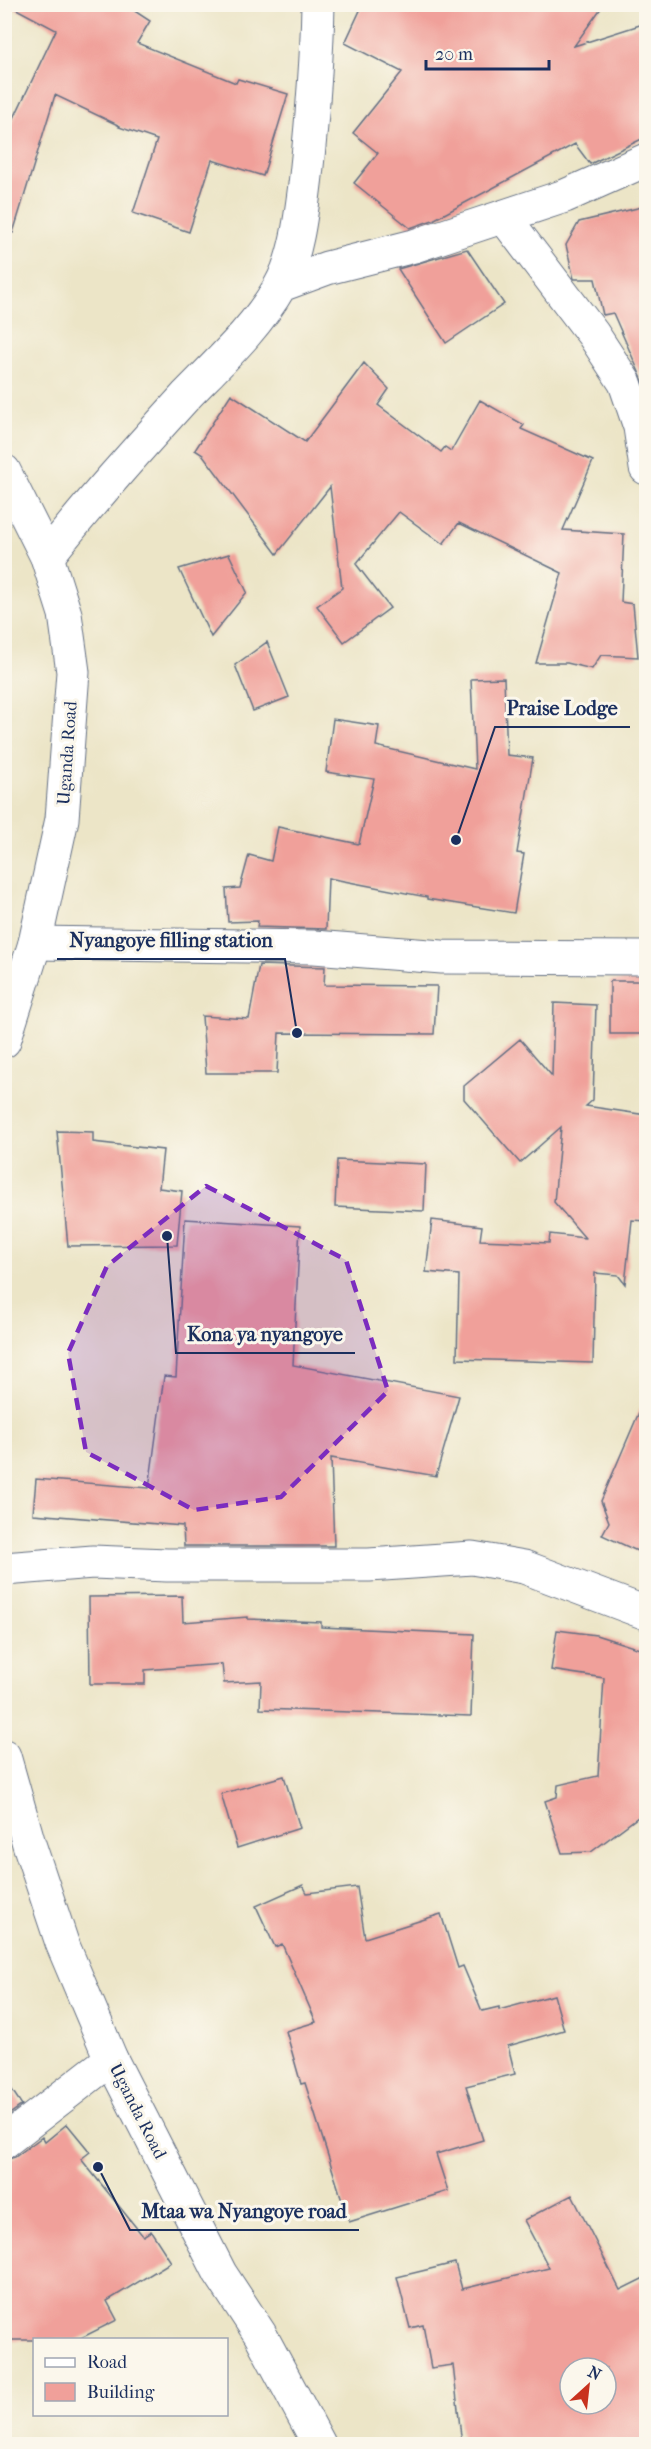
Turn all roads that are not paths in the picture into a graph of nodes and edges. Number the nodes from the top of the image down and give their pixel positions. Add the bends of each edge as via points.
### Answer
1 (318, 4) edge
2 (646, 160) edge
3 (504, 217) junction
4 (281, 285) junction
5 (646, 468) edge
6 (4, 471) edge
7 (47, 558) junction
8 (35, 943) junction
9 (646, 958) edge
10 (4, 1041) edge
11 (4, 1569) edge
12 (646, 1613) edge
13 (4, 1756) edge
14 (111, 2058) junction
15 (4, 2142) edge
16 (319, 2445) edge

1 - 4 street via 303,200 298,235
2 - 3 street via 565,196
3 - 4 street
3 - 5 street via 625,382 640,427
4 - 7 street via 249,329 128,459
6 - 7 street, Uganda Road
7 - 8 street, Uganda Road via 65,614 73,672 62,819
8 - 9 street via 314,947 442,957
8 - 10 street, Uganda Road
11 - 12 street via 93,1562 290,1566 472,1558 524,1567
13 - 14 street, Uganda Road via 62,1943
14 - 15 street
14 - 16 street, Uganda Road via 220,2273 260,2334

